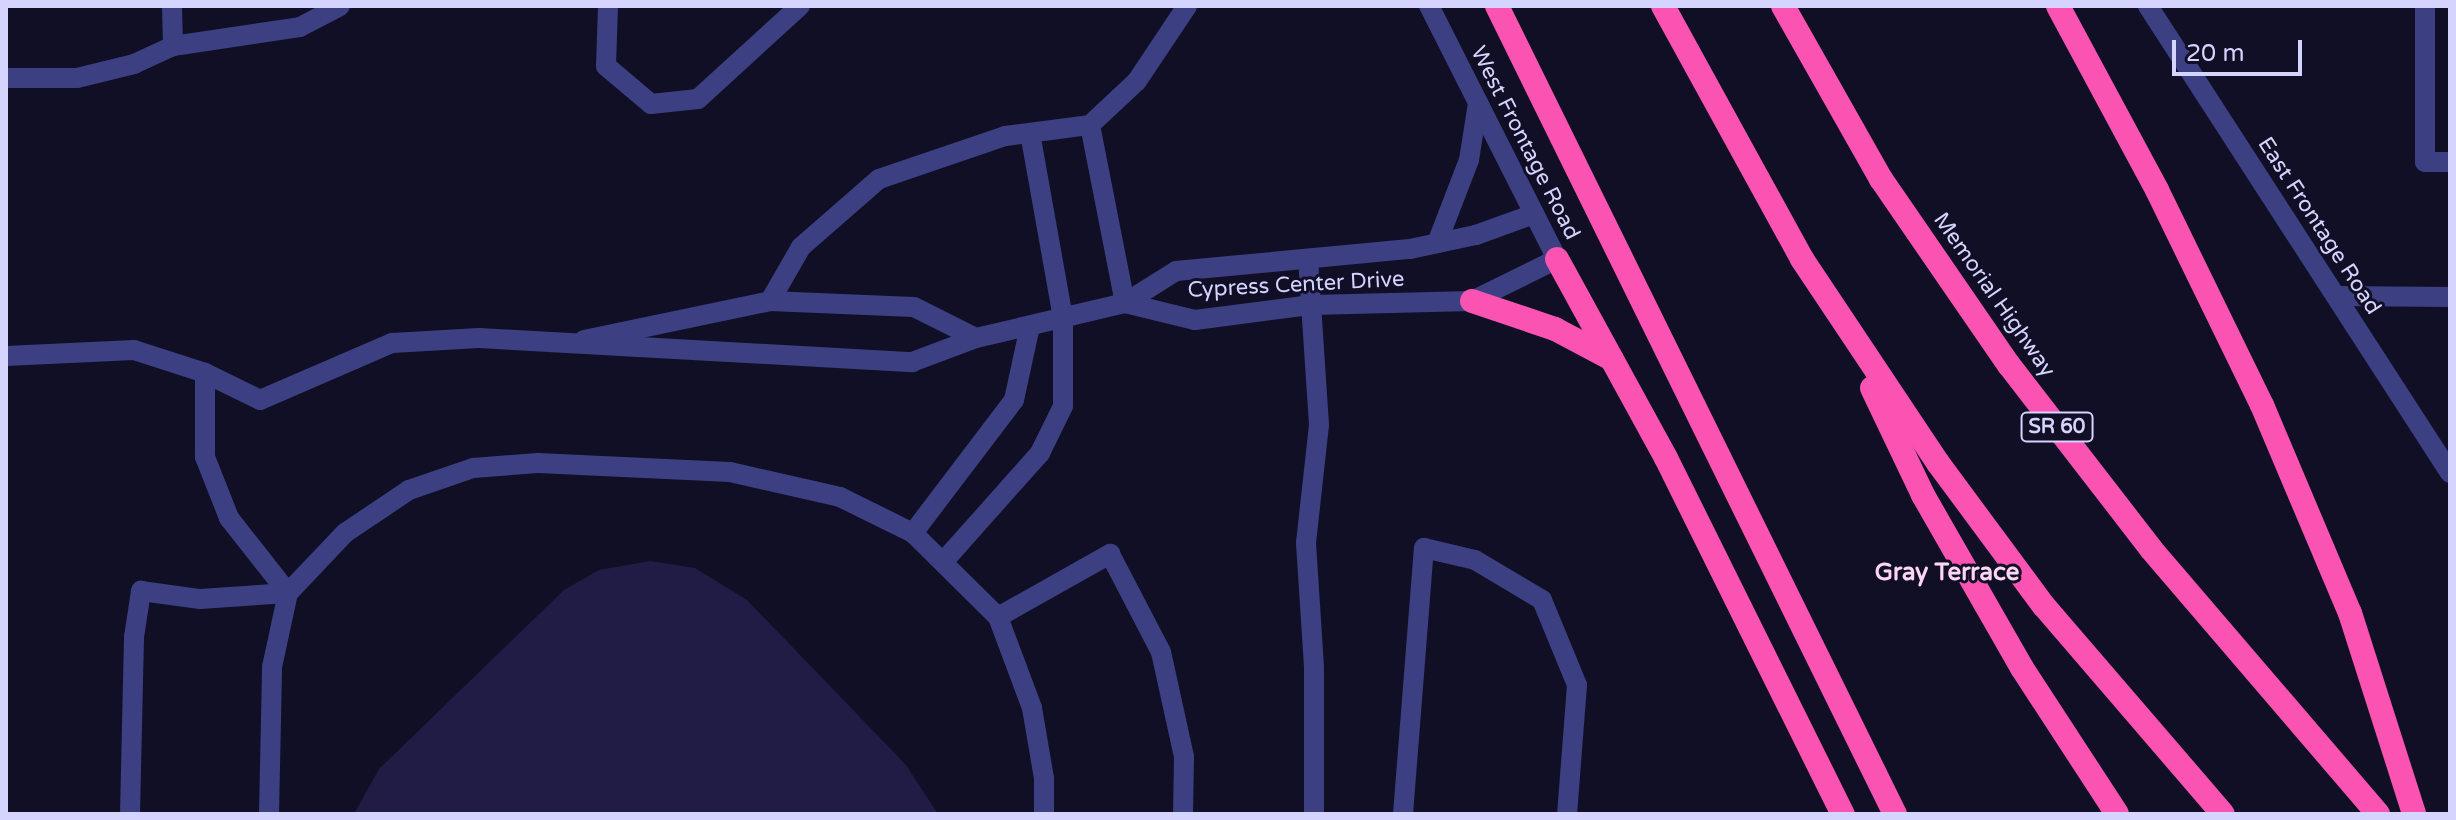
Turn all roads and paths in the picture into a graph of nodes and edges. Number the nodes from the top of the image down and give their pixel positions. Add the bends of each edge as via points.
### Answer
1 (172, 6) edge
2 (340, 6) edge
3 (608, 6) edge
4 (800, 6) edge
5 (1187, 6) edge
6 (1429, 6) edge
7 (1497, 6) edge
8 (1663, 6) edge
9 (1783, 6) edge
10 (2058, 6) edge
11 (2148, 6) edge
12 (2425, 6) edge
13 (173, 46) junction
14 (6, 78) edge
15 (1478, 103) junction
16 (1090, 125) junction
17 (1030, 133) junction
18 (2450, 162) edge
19 (1534, 214) junction
20 (1437, 243) junction
21 (1308, 259) junction
22 (1557, 259) junction
23 (2336, 296) junction
24 (2450, 297) edge
25 (770, 301) junction
26 (1472, 301) junction
27 (1125, 303) junction
28 (1311, 305) junction
29 (1839, 317) junction
30 (1063, 318) junction
31 (1030, 326) junction
32 (976, 338) junction
33 (553, 346) junction
34 (6, 356) edge
35 (1612, 359) junction
36 (205, 373) junction
37 (2450, 473) edge
38 (913, 533) junction
39 (943, 562) junction
40 (288, 593) junction
41 (998, 617) junction
42 (130, 814) edge
43 (269, 814) edge
44 (1044, 814) edge
45 (1183, 814) edge
46 (1314, 814) edge
47 (1403, 814) edge
48 (1567, 814) edge
49 (1843, 814) edge
50 (1895, 814) edge
51 (2117, 814) edge
52 (2223, 814) edge
53 (2378, 814) edge
54 (2414, 814) edge

1 - 13 street
2 - 13 street via 300,27
3 - 4 street via 606,66 651,104 698,99
5 - 16 street via 1137,81
6 - 15 street, West Frontage Road
7 - 50 highway
8 - 29 highway
9 - 53 highway, Memorial Highway / SR 60 via 1881,179 2009,365 2151,549
10 - 54 highway via 2157,190 2304,502 2380,699
11 - 23 street, East Frontage Road
12 - 18 street via 2425,162
13 - 14 street via 134,64 77,78
15 - 19 street, West Frontage Road
15 - 20 street via 1469,160
16 - 17 street
16 - 27 street
17 - 25 street via 938,156 879,179 801,247
17 - 30 street
19 - 20 street, Cypress Center Drive
19 - 22 street, West Frontage Road
20 - 21 street, Cypress Center Drive
21 - 27 street, Cypress Center Drive via 1176,271
21 - 28 street
22 - 26 street, Cypress Center Drive
22 - 35 highway
23 - 24 street
23 - 37 street, East Frontage Road
25 - 32 street, Cypress Center Drive via 914,307
25 - 33 street, Cypress Center Drive
26 - 28 street, Cypress Center Drive
26 - 35 highway via 1555,329
27 - 28 street, Cypress Center Drive via 1195,320
27 - 30 street, Cypress Center Drive
28 - 46 street via 1319,425 1306,543 1314,668
29 - 51 highway via 1923,495 2022,668
29 - 52 highway via 2044,606
30 - 31 street, Cypress Center Drive
30 - 39 street via 1063,406 1040,453
31 - 32 street, Cypress Center Drive
31 - 38 street via 1014,400
32 - 33 street, Cypress Center Drive via 912,362
33 - 36 street, Cypress Center Drive via 479,338 392,343 260,400
34 - 36 street, Cypress Center Drive via 134,350
35 - 49 highway
36 - 40 street via 205,457 229,518
38 - 39 street
38 - 40 street via 840,497 730,472 538,463 473,468 409,490 383,507 345,533
39 - 41 street
40 - 42 street via 200,599 141,591 134,637
40 - 43 street via 272,667
41 - 44 street via 1032,708 1044,778
41 - 45 street via 1110,554 1161,652 1184,757
47 - 48 street via 1424,548 1475,560 1542,600 1577,685

